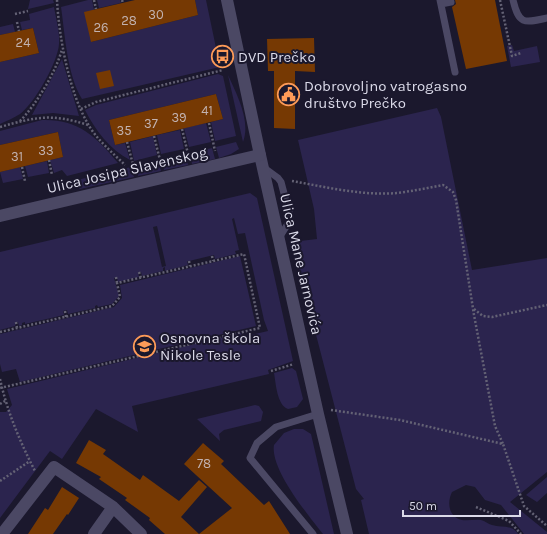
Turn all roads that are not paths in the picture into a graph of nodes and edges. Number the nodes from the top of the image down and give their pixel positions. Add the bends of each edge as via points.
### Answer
1 (227, 0) edge
2 (513, 0) edge
3 (440, 2) edge
4 (451, 2) dead end
5 (547, 18) edge
6 (455, 72) dead end
7 (260, 155) junction
8 (263, 167) junction
9 (0, 216) edge
10 (279, 238) junction
11 (318, 411) junction
12 (113, 507) junction
13 (2, 534) edge
14 (94, 534) edge
15 (141, 534) edge
16 (313, 534) edge
17 (347, 534) edge

1 - 7 street, Ulica Mane Jarnovića
2 - 5 lane via 516,12 523,21
3 - 4 lane
3 - 6 lane
7 - 8 street, Ulica Mane Jarnovića
7 - 9 street, Ulica Josipa Slavenskog
8 - 10 street, Ulica Mane Jarnovića
8 - 10 lane via 279,180 290,216
10 - 11 street, Ulica Mane Jarnovića
11 - 16 lane via 276,427 257,443 250,458
11 - 17 street, Ulica Mane Jarnovića
12 - 13 street via 54,468
12 - 14 street
12 - 15 street

